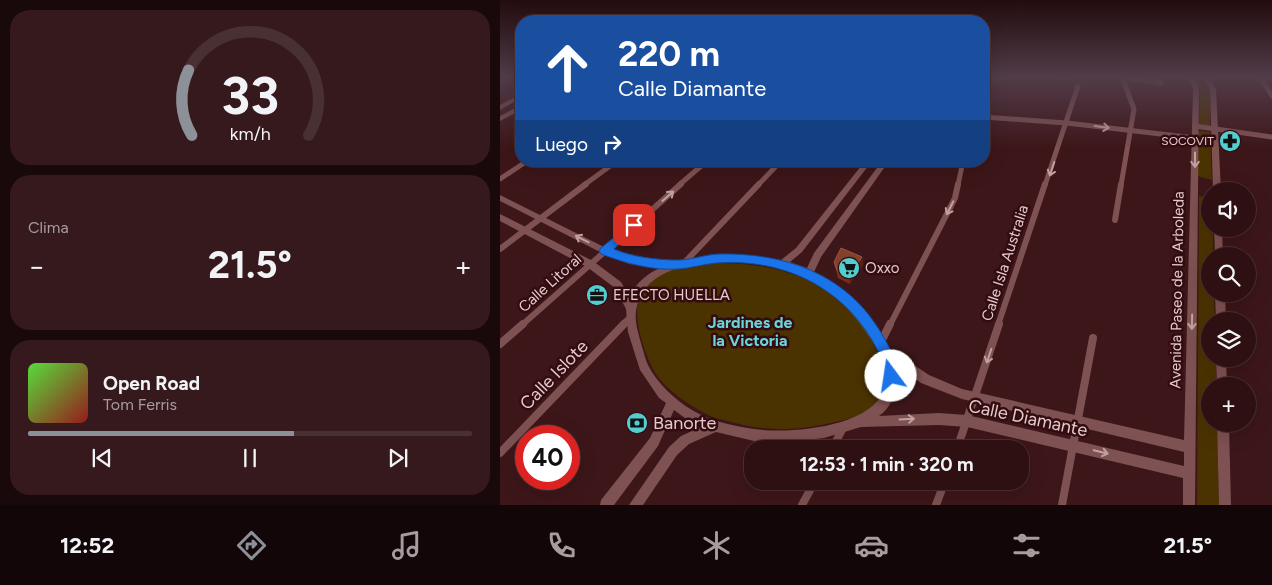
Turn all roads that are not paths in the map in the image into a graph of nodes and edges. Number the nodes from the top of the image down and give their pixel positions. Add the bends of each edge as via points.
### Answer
1 (513, 101) edge
2 (1074, 101) edge
3 (1133, 101) edge
4 (1196, 101) edge
5 (1213, 101) edge
6 (500, 108) edge
7 (515, 110) edge
8 (990, 117) edge
9 (500, 119) edge
10 (1067, 122) junction
11 (1195, 126) junction
12 (1214, 128) junction
13 (1131, 130) junction
14 (1272, 137) edge
15 (1195, 138) junction
16 (518, 167) edge
17 (609, 167) edge
18 (700, 167) edge
19 (775, 167) edge
20 (864, 167) edge
21 (882, 167) edge
22 (962, 167) edge
23 (500, 179) edge
24 (1217, 182) edge
25 (500, 198) edge
26 (500, 217) edge
27 (541, 218) junction
28 (1115, 220) dead end
29 (525, 230) junction
30 (500, 249) edge
31 (605, 251) junction
32 (590, 264) junction
33 (681, 264) junction
34 (782, 264) junction
35 (809, 273) junction
36 (630, 313) junction
37 (1093, 338) dead end
38 (500, 344) edge
39 (883, 347) junction
40 (975, 398) junction
41 (672, 402) junction
42 (1078, 421) junction
43 (967, 422) junction
44 (858, 423) junction
45 (714, 426) junction
46 (843, 428) junction
47 (1223, 432) edge
48 (837, 440) edge
49 (960, 440) edge
50 (1073, 446) junction
51 (1190, 447) junction
52 (500, 453) edge
53 (1189, 473) junction
54 (810, 490) edge
55 (942, 490) edge
56 (606, 505) edge
57 (635, 505) edge
58 (802, 505) edge
59 (936, 505) edge
60 (1062, 505) edge
61 (1189, 505) edge
62 (1225, 505) edge

1 - 6 street
2 - 10 street, Calle Isla Australia
3 - 13 street
4 - 11 street, Avenida Paseo de la Arboleda
5 - 12 street
7 - 9 street
8 - 10 street
10 -> 13 street
10 -> 40 street, Calle Isla Australia
11 - 12 street
11 - 15 street, Avenida Paseo de la Arboleda
12 - 14 street
12 - 24 street
13 - 15 street
13 - 28 street
15 -> 51 street, Avenida Paseo de la Arboleda
16 - 23 street
17 - 27 street
31 -> 18 street, Calle Litoral
19 - 33 street
20 - 34 street via 799,250
21 - 35 street via 817,254
22 -> 39 street via 955,198
25 - 27 street
26 - 29 street
27 - 29 street
31 -> 27 street
29 - 30 street
29 - 32 street
31 - 32 street, Calle Litoral
31 - 33 street via 629,260
32 - 36 street via 618,286
32 - 38 street, Calle Litoral
33 - 34 street via 728,258
33 - 36 street via 648,279 636,292
34 - 35 street
35 - 39 street via 854,306
36 - 41 street via 644,367 662,394
36 - 52 street, Calle Islote
37 - 42 street
39 - 40 street, Calle Diamante via 931,382
39 - 44 street via 891,376 888,398 872,416
40 - 42 street, Calle Diamante
40 - 43 street, Calle Isla Australia
41 - 45 street
41 - 56 street via 654,442
42 - 50 street
42 - 51 street, Calle Diamante
44 -> 43 street, Calle Diamante via 939,419
43 - 49 street, Calle Isla Australia
43 - 50 street, Calle Diamante
44 - 46 street
45 - 46 street via 739,434 775,438 810,436
45 - 57 street via 685,440 673,451
46 - 48 street
47 - 62 street
50 -> 53 street, Calle Diamante
50 - 60 street
51 - 53 street, Avenida Paseo de la Arboleda
53 - 61 street, Avenida Paseo de la Arboleda
54 - 58 street
55 - 59 street

